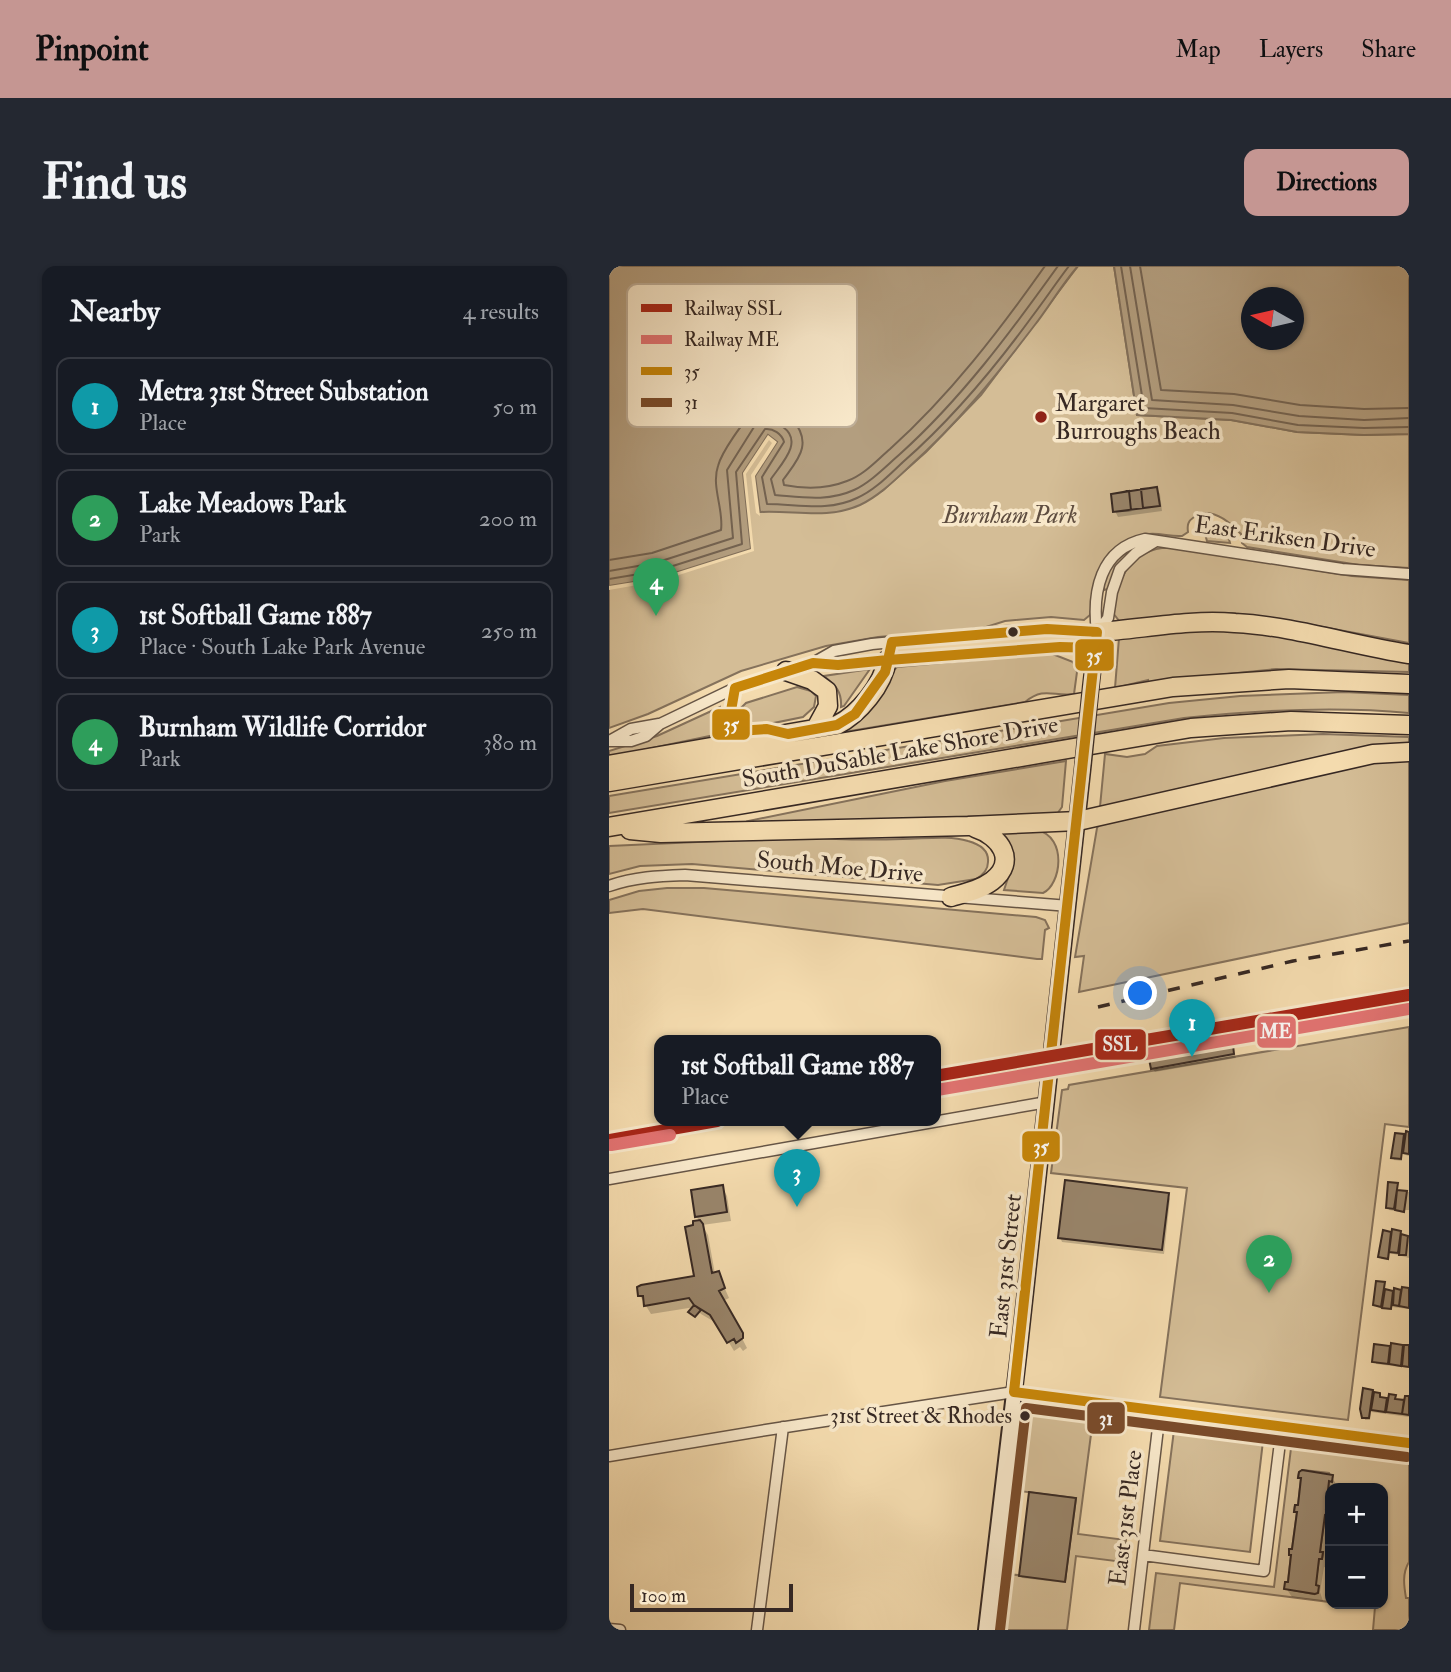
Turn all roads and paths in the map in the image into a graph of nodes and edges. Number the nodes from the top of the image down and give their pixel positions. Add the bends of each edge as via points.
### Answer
1 (1156, 541) junction
2 (1409, 574) edge
3 (1096, 640) junction
4 (1409, 654) edge
5 (887, 660) junction
6 (813, 663) junction
7 (786, 671) junction
8 (1409, 684) edge
9 (1409, 724) edge
10 (816, 728) junction
11 (610, 740) edge
12 (1409, 752) edge
13 (609, 765) edge
14 (609, 782) edge
15 (1078, 821) junction
16 (968, 826) junction
17 (609, 827) edge
18 (609, 886) edge
19 (951, 897) junction
20 (1069, 906) junction
21 (1047, 1097) junction
22 (941, 1117) edge
23 (892, 1126) edge
24 (609, 1179) edge
25 (1014, 1392) junction
26 (1160, 1411) junction
27 (1282, 1426) junction
28 (783, 1427) junction
29 (1409, 1443) edge
30 (609, 1456) edge
31 (1143, 1555) junction
32 (609, 1629) edge
33 (620, 1630) edge
34 (757, 1630) edge
35 (986, 1630) edge
36 (1134, 1630) edge

1 - 2 street, East Eriksen Drive via 1342,569
1 - 3 street, East Eriksen Drive via 1120,569 1108,618
1 - 3 street, East Eriksen Drive via 1136,541 1107,561 1097,597
3 - 4 highway via 1193,623 1244,623
3 - 5 street via 1061,647
3 - 6 street via 1047,629 1009,631 872,644 834,651
3 - 15 main road, East 31st Street, bridge
5 - 6 street
5 - 10 highway via 885,672 855,714 837,725
6 - 7 street
7 - 10 highway via 827,691 828,706
7 - 11 street via 735,688 660,724 646,736
8 - 14 highway, South DuSable Lake Shore Drive via 1289,679 1173,687
9 - 17 highway, South DuSable Lake Shore Drive via 1291,721 1191,728
10 - 13 highway
12 - 15 highway via 1373,754
15 - 16 highway
15 - 20 main road, East 31st Street
16 - 17 highway via 661,833
16 - 19 highway via 1000,844 1004,864 984,886
18 - 19 street, South Moe Drive via 652,876 685,875
19 - 20 street, South Moe Drive
20 - 21 main road, East 31st Street
21 - 22 street
21 - 25 main road, East 31st Street
23 - 24 street
25 - 26 street
25 - 28 street
25 - 35 main road, East 31st Street
26 - 27 street
26 - 31 street, East 31st Place
27 - 29 street
27 - 31 street via 1264,1571
28 - 30 street
28 - 34 street
31 - 36 street, East 31st Place
32 - 33 street

